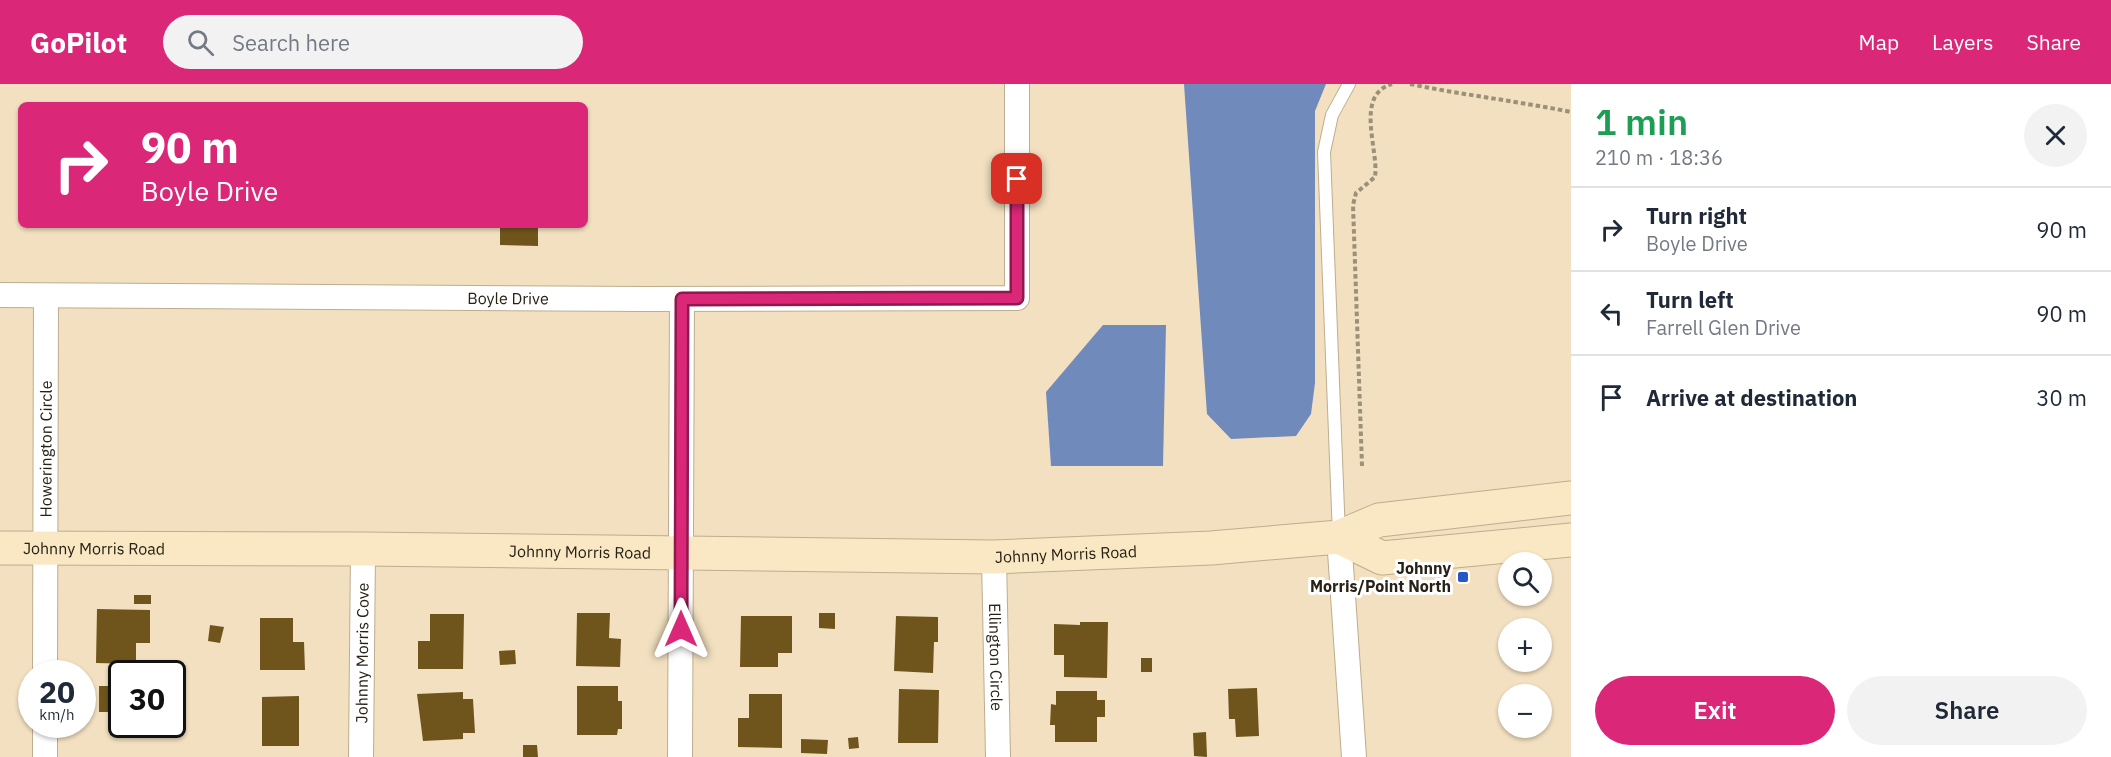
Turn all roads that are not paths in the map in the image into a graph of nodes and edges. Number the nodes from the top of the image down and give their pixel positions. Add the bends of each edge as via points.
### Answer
1 (1017, 84) edge
2 (1349, 84) edge
3 (0, 295) edge
4 (46, 296) junction
5 (682, 299) junction
6 (1571, 498) edge
7 (1340, 537) junction
8 (1571, 540) edge
9 (0, 548) edge
10 (46, 548) junction
11 (363, 549) junction
12 (681, 554) junction
13 (994, 557) junction
14 (45, 660) edge
15 (45, 738) edge
16 (45, 757) edge
17 (361, 757) edge
18 (680, 757) edge
19 (998, 757) edge
20 (1354, 757) edge

1 - 5 street, Boyle Drive via 1017,298
2 - 7 lane via 1332,115 1324,152
3 - 4 street, Boyle Drive
4 - 5 street, Boyle Drive
4 - 10 street, Howerington Circle
5 - 12 street
6 - 7 street, Johnny Morris Road via 1379,520
7 - 8 street via 1382,558
7 - 13 street, Johnny Morris Road via 1211,548
7 - 20 street
9 - 10 street, Johnny Morris Road
10 - 11 street, Johnny Morris Road
10 - 14 street, Howerington Circle
11 - 12 street, Johnny Morris Road
11 - 17 street, Johnny Morris Cove
12 - 13 street, Johnny Morris Road
12 - 18 street
13 - 19 street, Ellington Circle
15 - 16 street

